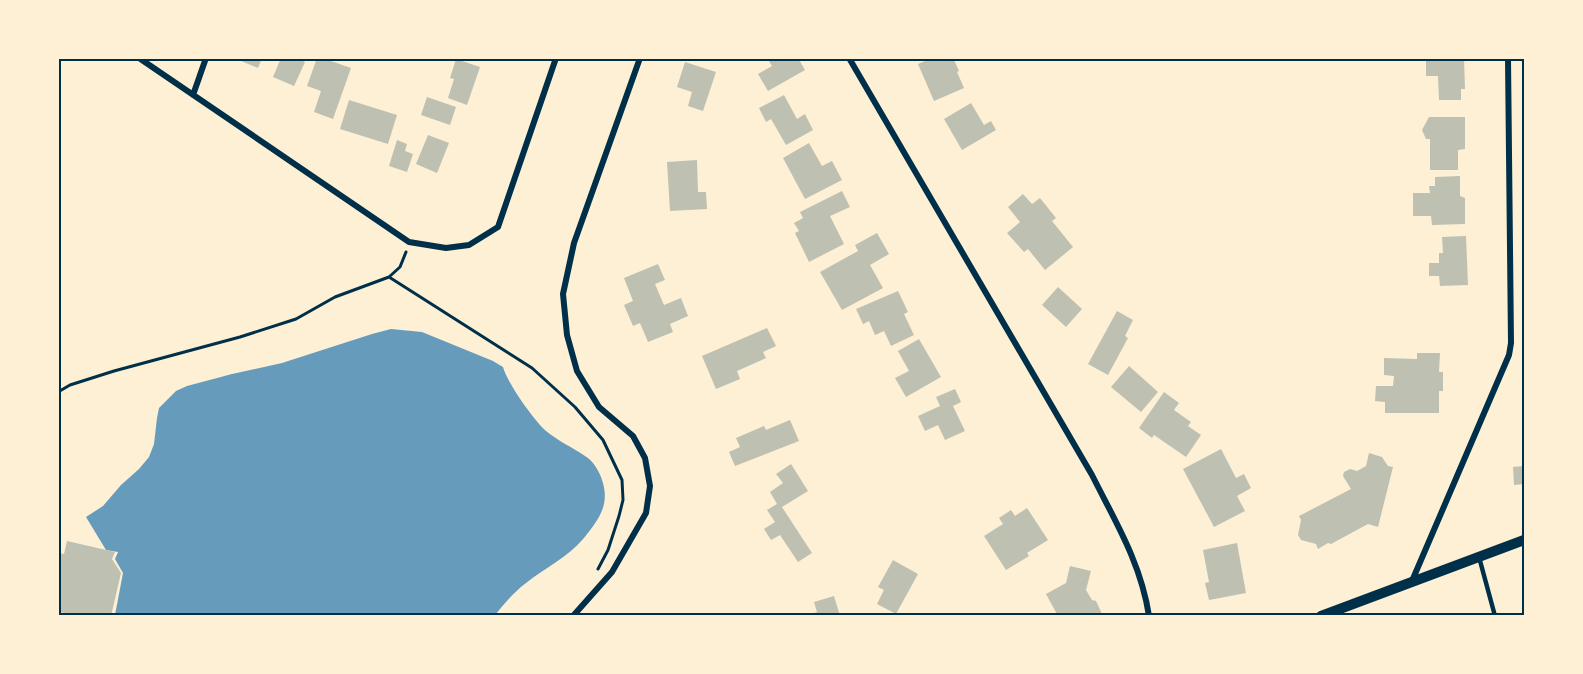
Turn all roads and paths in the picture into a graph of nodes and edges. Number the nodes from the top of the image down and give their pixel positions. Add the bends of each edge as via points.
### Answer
1 (139, 58) edge
2 (206, 58) edge
3 (556, 58) edge
4 (640, 58) edge
5 (849, 58) edge
6 (1508, 58) edge
7 (193, 95) junction
8 (409, 242) junction
9 (389, 277) junction
10 (58, 392) edge
11 (1524, 540) edge
12 (1479, 557) junction
13 (593, 578) dead end
14 (1412, 581) junction
15 (573, 615) edge
16 (1149, 615) edge
17 (1321, 615) edge
18 (1495, 615) edge

1 - 7 street
2 - 7 street
3 - 8 street via 498,228 469,245 446,248
4 - 15 street via 574,243 563,294 567,335 577,371 599,407 633,436 645,458 650,486 646,513 612,572
5 - 16 street via 1092,475 1138,570
6 - 14 street via 1509,355
7 - 8 street
8 - 9 path via 400,267
9 - 10 path via 335,297 296,319 114,371
9 - 13 path via 532,368 575,407 603,441 621,480 623,501 608,550
11 - 12 street
12 - 14 street
12 - 18 lane
14 - 17 street

